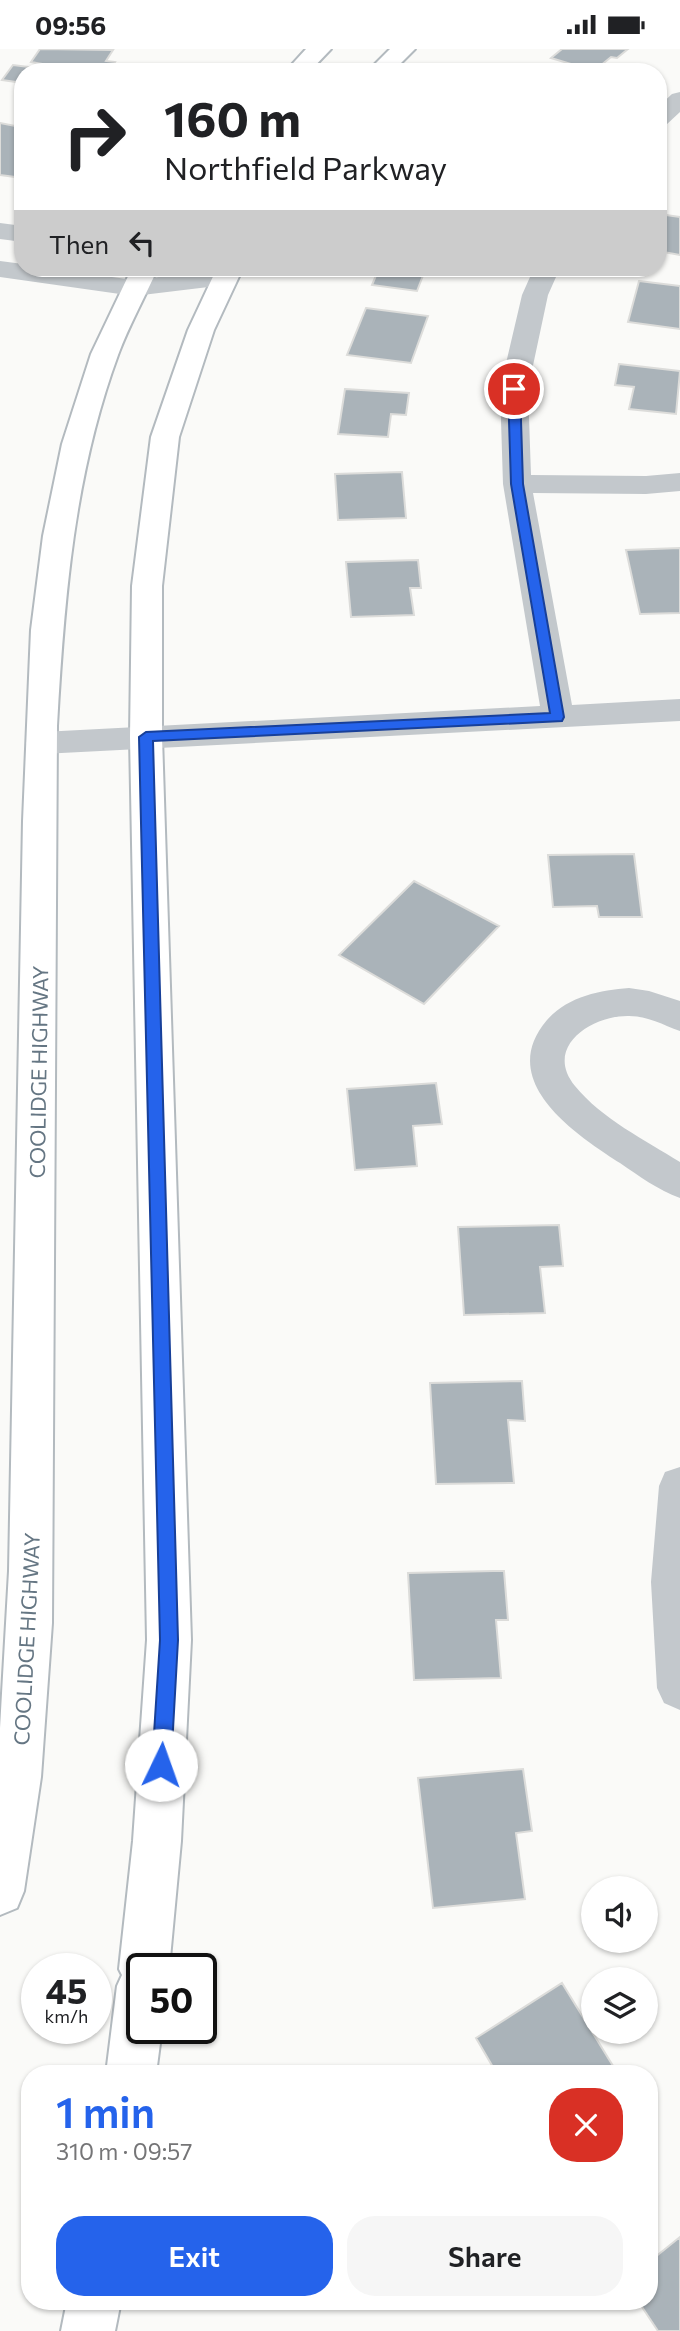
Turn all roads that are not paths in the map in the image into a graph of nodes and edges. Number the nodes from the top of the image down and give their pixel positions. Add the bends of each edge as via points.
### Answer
1 (319, 49) edge
2 (403, 49) edge
3 (305, 63) edge
4 (388, 63) edge
5 (680, 99) edge
6 (667, 111) edge
7 (216, 277) edge
8 (543, 277) edge
9 (140, 278) edge
10 (680, 482) edge
11 (517, 484) junction
12 (680, 710) edge
13 (558, 717) junction
14 (146, 737) junction
15 (42, 743) junction
16 (680, 1017) edge
17 (680, 1182) edge
18 (680, 1486) edge
19 (680, 1688) edge
20 (0, 1891) edge
21 (146, 1953) edge
22 (135, 2044) edge
23 (132, 2065) edge
24 (92, 2310) edge
25 (88, 2331) edge

1 - 3 main road
2 - 4 main road
5 - 6 street
7 - 14 main road via 165,437 147,586
8 - 11 street via 514,389
9 - 15 main road, COOLIDGE HIGHWAY via 111,340 68,483 50,580
10 - 11 street
11 - 13 street
12 - 13 street
13 - 14 street
14 - 15 street
14 - 21 main road via 169,1640
15 - 20 main road, COOLIDGE HIGHWAY via 31,1581 18,1775
16 - 17 street via 650,1004 606,1004 566,1022 546,1054 555,1089 580,1115
18 - 19 street via 673,1582
22 - 23 main road
24 - 25 main road

